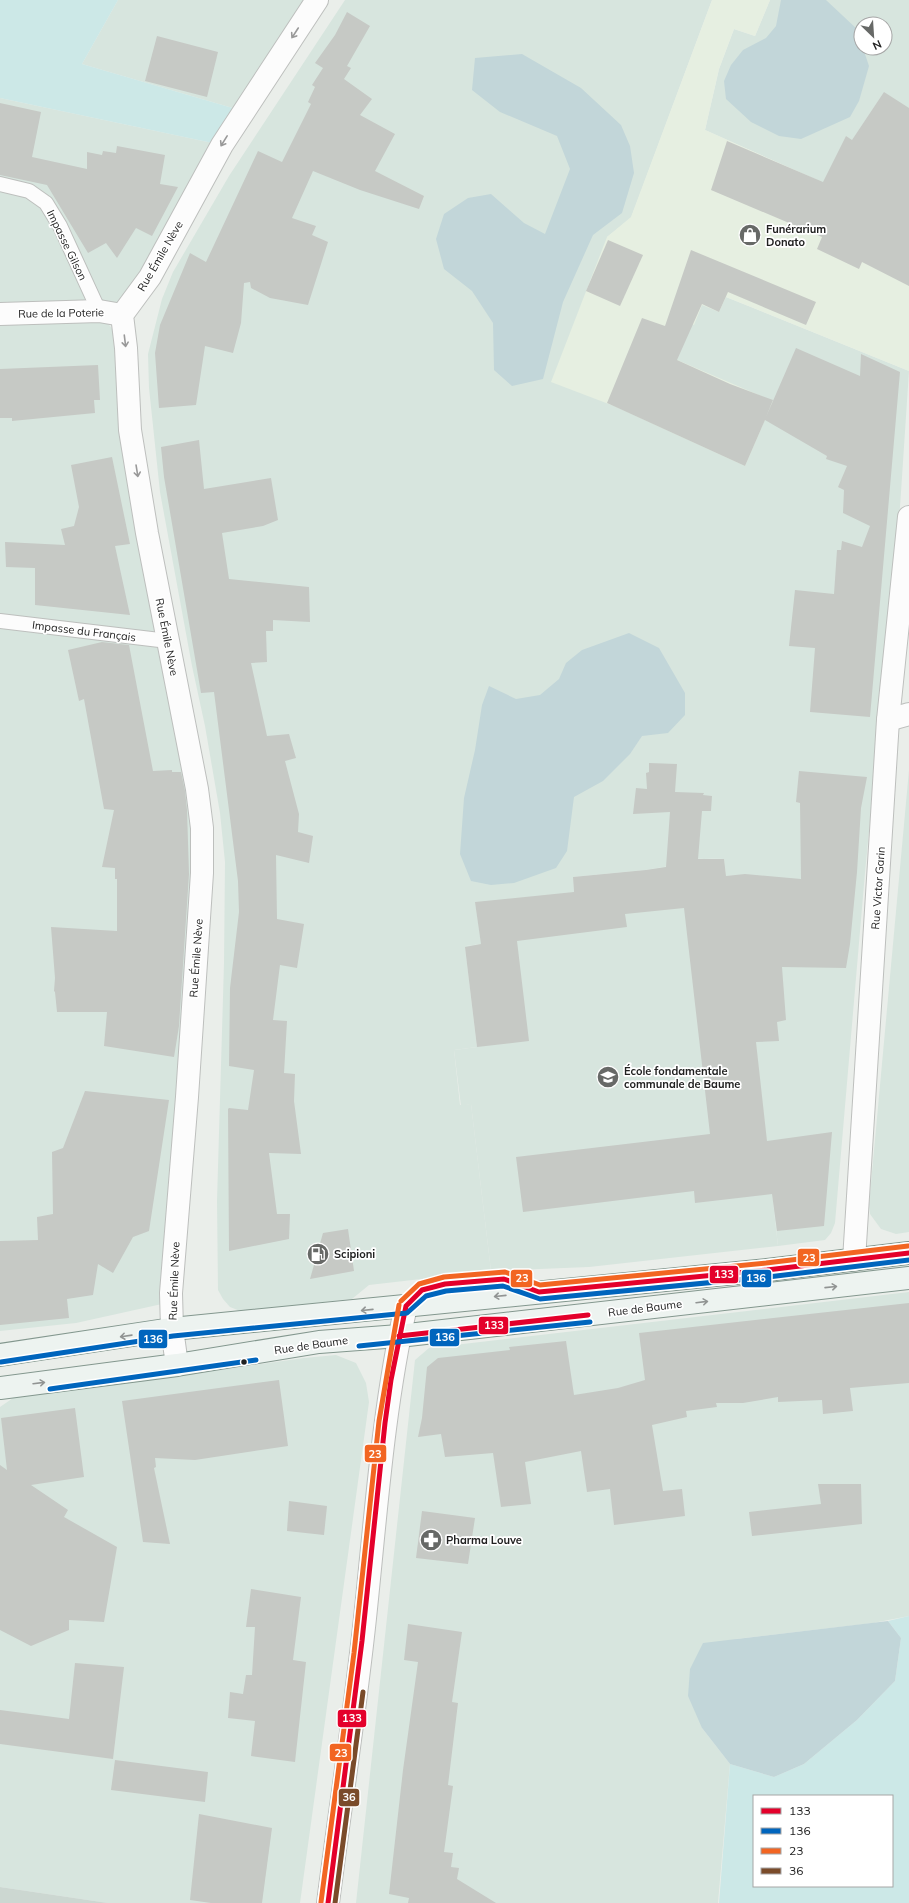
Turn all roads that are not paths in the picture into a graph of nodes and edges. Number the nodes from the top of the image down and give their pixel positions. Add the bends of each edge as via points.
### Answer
1 (316, 0) edge
2 (0, 184) edge
3 (99, 311) junction
4 (0, 314) edge
5 (122, 315) junction
6 (909, 517) edge
7 (0, 622) edge
8 (168, 641) junction
9 (909, 714) edge
10 (888, 720) junction
11 (909, 1253) edge
12 (854, 1260) junction
13 (909, 1278) edge
14 (406, 1306) junction
15 (172, 1329) junction
16 (399, 1336) junction
17 (0, 1355) edge
18 (177, 1366) junction
19 (0, 1388) edge
20 (328, 1903) edge

1 -> 5 street, Rue Émile Nève via 222,145 150,277
2 - 3 lane, Impasse Gilson via 28,191 46,203 60,226
3 - 4 street, Rue de la Poterie
3 - 5 street, Rue de la Poterie
5 -> 8 street, Rue Émile Nève via 130,430
6 - 10 street, Rue Victor Garin
7 - 8 lane, Impasse du Français
8 - 15 street, Rue Émile Nève via 197,789 202,843 187,1098 171,1293
9 - 10 street
10 - 12 street, Rue Victor Garin
11 - 12 main road
12 -> 14 main road
16 -> 13 main road, Rue de Baume
14 -> 15 main road
14 - 16 street
15 -> 17 main road
15 - 18 street, Rue Émile Nève
16 - 18 main road, Rue de Baume via 319,1342
16 - 20 street via 385,1423 362,1641
19 -> 18 main road, Rue de Baume

